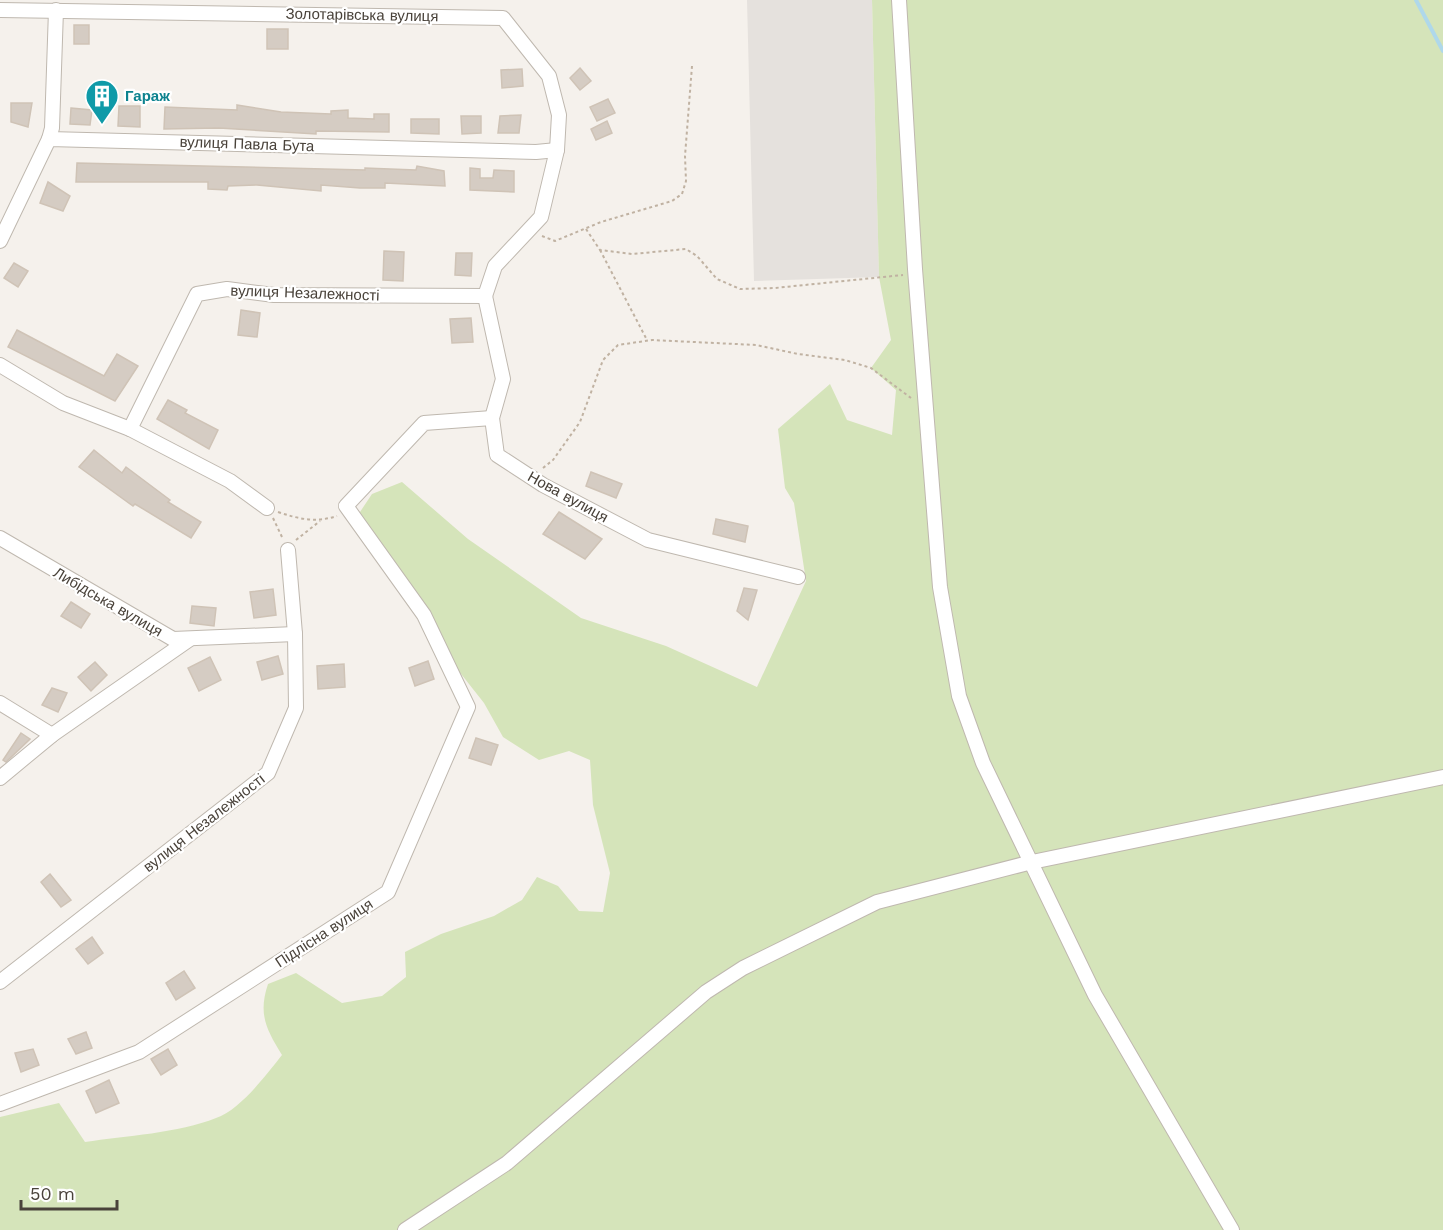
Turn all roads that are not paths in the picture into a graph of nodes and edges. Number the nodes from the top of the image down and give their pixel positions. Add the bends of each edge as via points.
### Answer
1 (899, 0) edge
2 (0, 10) edge
3 (56, 10) junction
4 (49, 139) junction
5 (557, 150) junction
6 (0, 241) edge
7 (485, 296) junction
8 (0, 365) edge
9 (492, 418) junction
10 (130, 429) junction
11 (267, 508) road end
12 (0, 538) edge
13 (288, 550) road end
14 (798, 577) dead end
15 (296, 634) junction
16 (190, 639) junction
17 (0, 703) edge
18 (52, 735) junction
19 (1443, 777) edge
20 (0, 778) edge
21 (1032, 862) junction
22 (0, 982) edge
23 (0, 1104) edge
24 (405, 1230) edge
25 (1232, 1230) edge

1 - 21 street via 915,273 940,587 959,696 983,763
2 - 3 street, Золотарівська вулиця
3 - 4 street
3 - 5 street, Золотарівська вулиця via 503,18 549,76 559,115
4 - 5 street, вулиця Павла Бута
4 - 6 street
5 - 7 street via 541,217 495,266
7 - 9 street, Нова вулиця via 503,379
7 - 10 street, вулиця Незалежності via 274,295 227,290 197,294
8 - 10 street via 63,403
9 - 14 street, Нова вулиця via 497,455 648,540
9 - 23 street, Підлісна вулиця via 424,423 346,506 424,615 468,707 388,892 139,1052
10 - 11 street via 230,481
12 - 16 street, Либідська вулиця via 172,639
13 - 15 street, вулиця Незалежності
15 - 16 street, Либідська вулиця
15 - 22 street, вулиця Незалежності via 296,708 268,773
16 - 18 street
17 - 18 street
18 - 20 street
19 - 21 street
21 - 24 street via 877,902 742,968 706,992 507,1163
21 - 25 street via 1095,994

